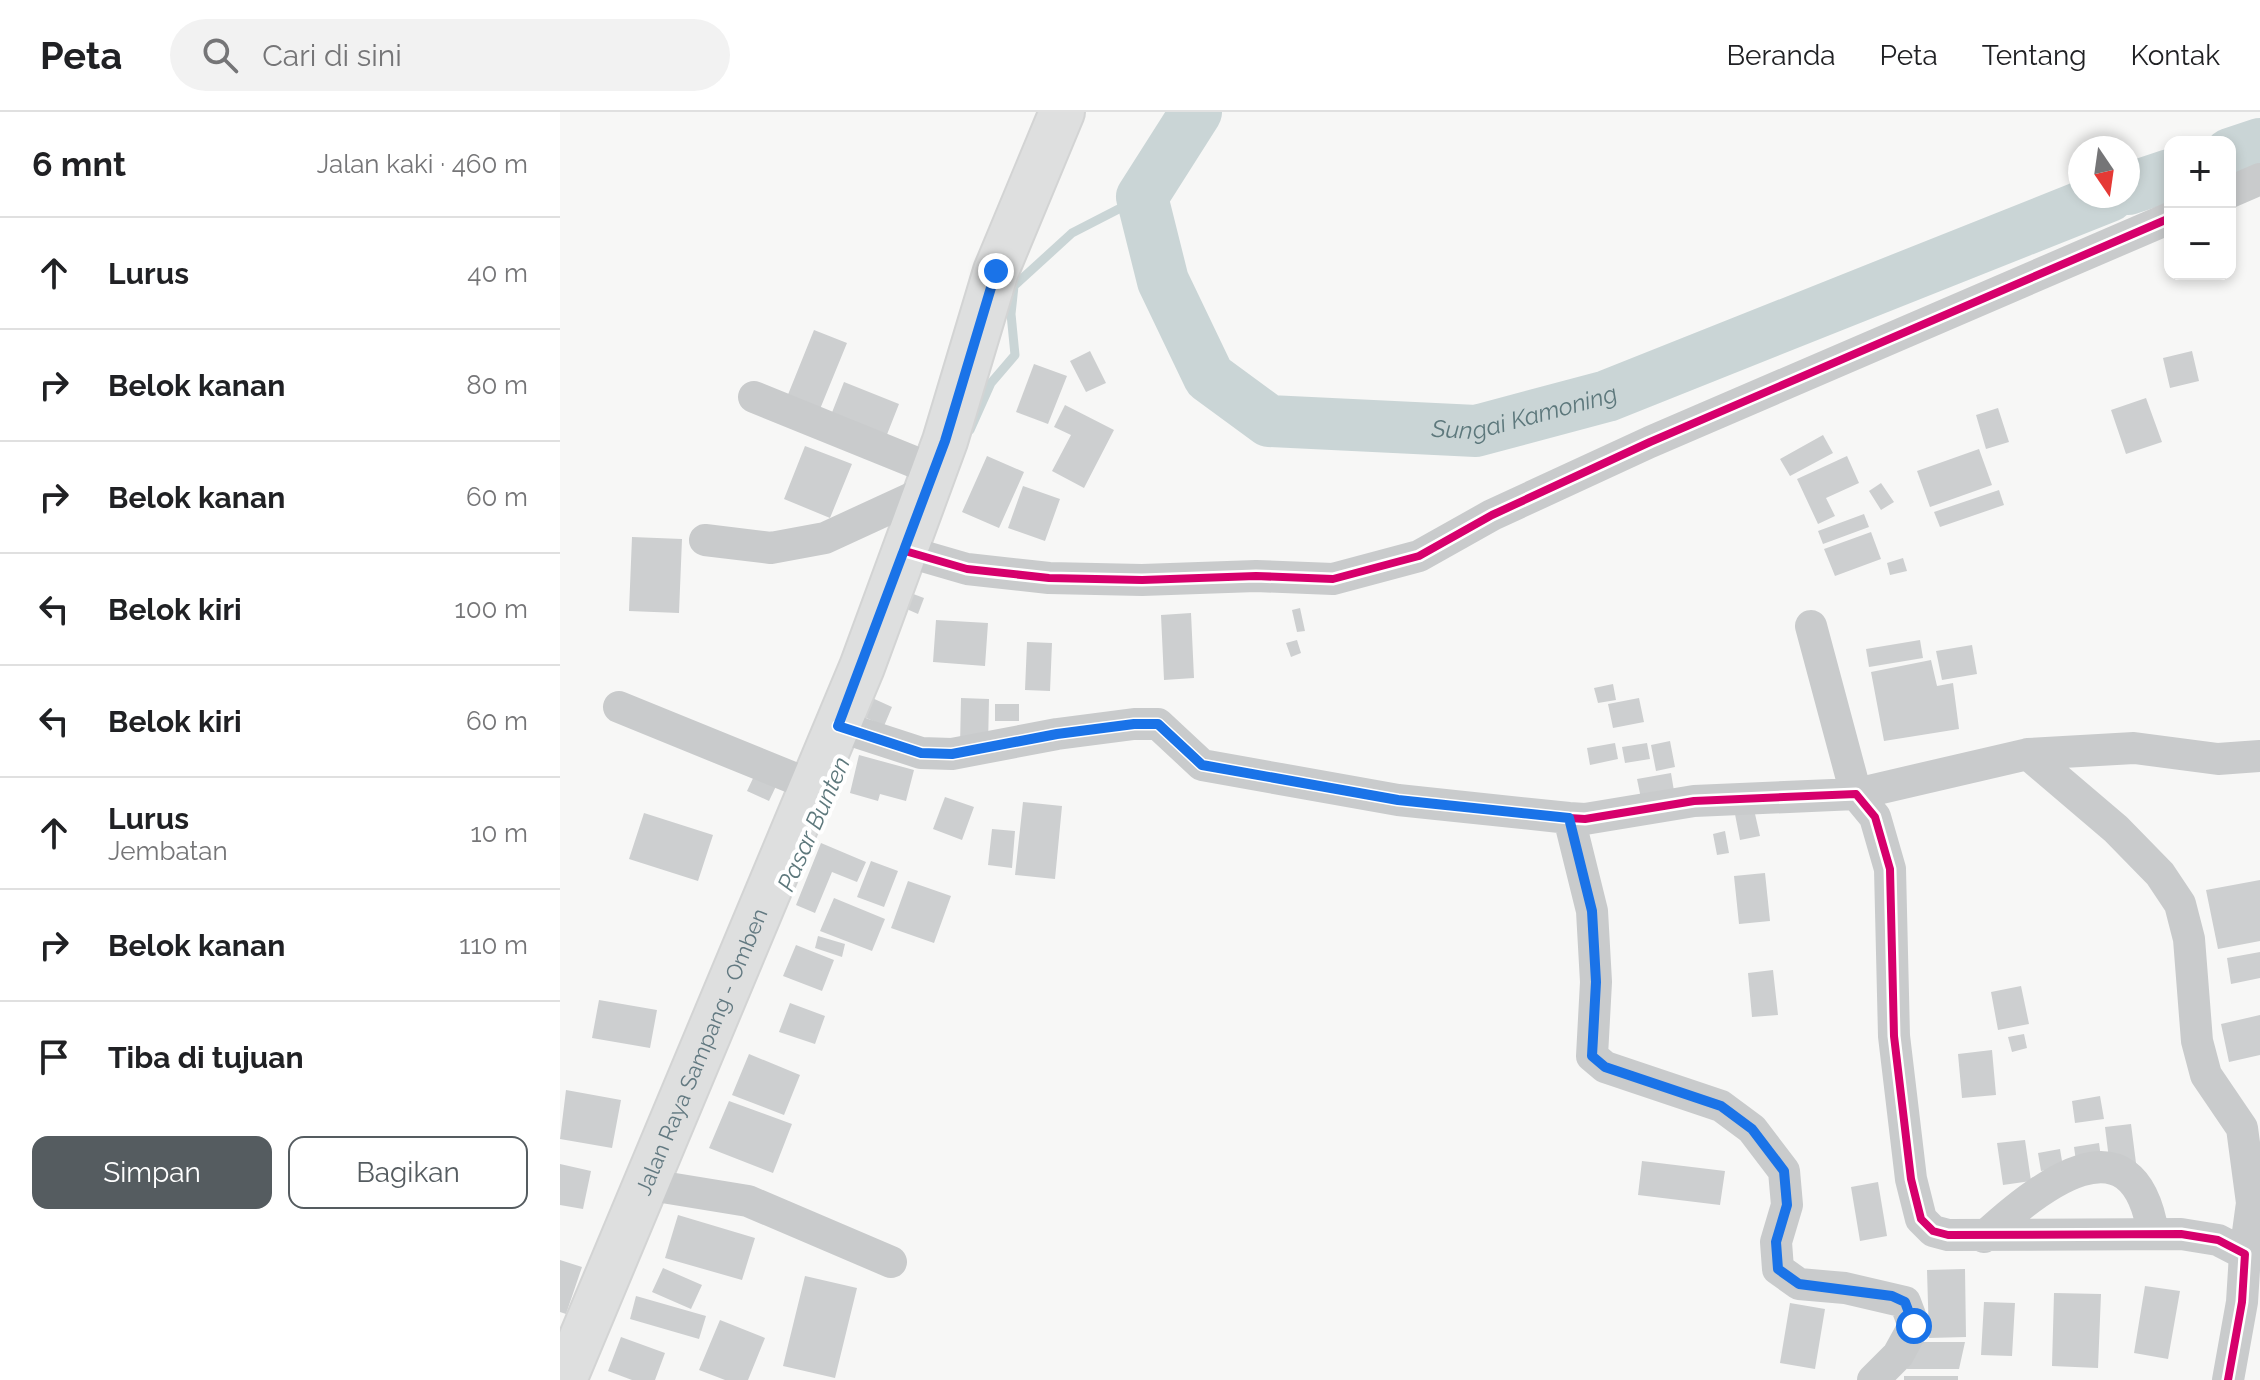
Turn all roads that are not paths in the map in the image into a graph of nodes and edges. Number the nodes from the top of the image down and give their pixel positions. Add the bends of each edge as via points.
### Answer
1 (1062, 112) edge
2 (2260, 179) edge
3 (2236, 189) edge
4 (2164, 221) edge
5 (754, 397) dead end
6 (931, 481) junction
7 (705, 540) dead end
8 (908, 553) junction
9 (1811, 626) dead end
10 (619, 707) dead end
11 (844, 727) junction
12 (2028, 754) junction
13 (2260, 756) edge
14 (813, 786) junction
15 (1856, 794) junction
16 (1569, 818) junction
17 (644, 1184) junction
18 (2153, 1233) junction
19 (1984, 1237) junction
20 (2245, 1254) junction
21 (891, 1262) dead end
22 (564, 1380) edge
23 (1873, 1380) edge
24 (2228, 1380) edge

1 - 6 main road, Jalan Raya Sampang - Omben via 996,271
2 - 3 street
4 - 8 street via 1650,442 1492,515 1419,556 1333,579 1049,578 967,569
5 - 6 street
6 - 7 street via 825,538 771,548
6 - 8 main road, Jalan Raya Sampang - Omben
8 - 11 main road, Jalan Raya Sampang - Omben
9 - 15 street
10 - 14 street
11 - 14 main road, Jalan Raya Sampang - Omben
11 - 16 street via 921,753 952,754 1057,734 1158,724 1202,765 1398,800
12 - 13 street via 2134,748 2218,759
12 - 15 street
12 - 20 street via 2116,829 2160,874 2180,904 2206,1075 2242,1128 2252,1203
14 - 17 main road, Jalan Raya Sampang - Omben
15 - 16 street via 1694,801
15 - 19 street via 1875,817 1890,869 1894,1036 1905,1143 1921,1219 1933,1231
16 - 23 street via 1592,911 1592,1056 1605,1067 1721,1106 1752,1129 1784,1171 1787,1205 1776,1242 1778,1269 1799,1284 1905,1302 1914,1326 1898,1355
17 - 21 street via 748,1201
17 - 22 main road, Jalan Raya Sampang - Omben
18 - 19 street
18 - 19 street via 2141,1189 2119,1170 2085,1169 2052,1182
18 - 20 street via 2218,1240
20 - 24 street

